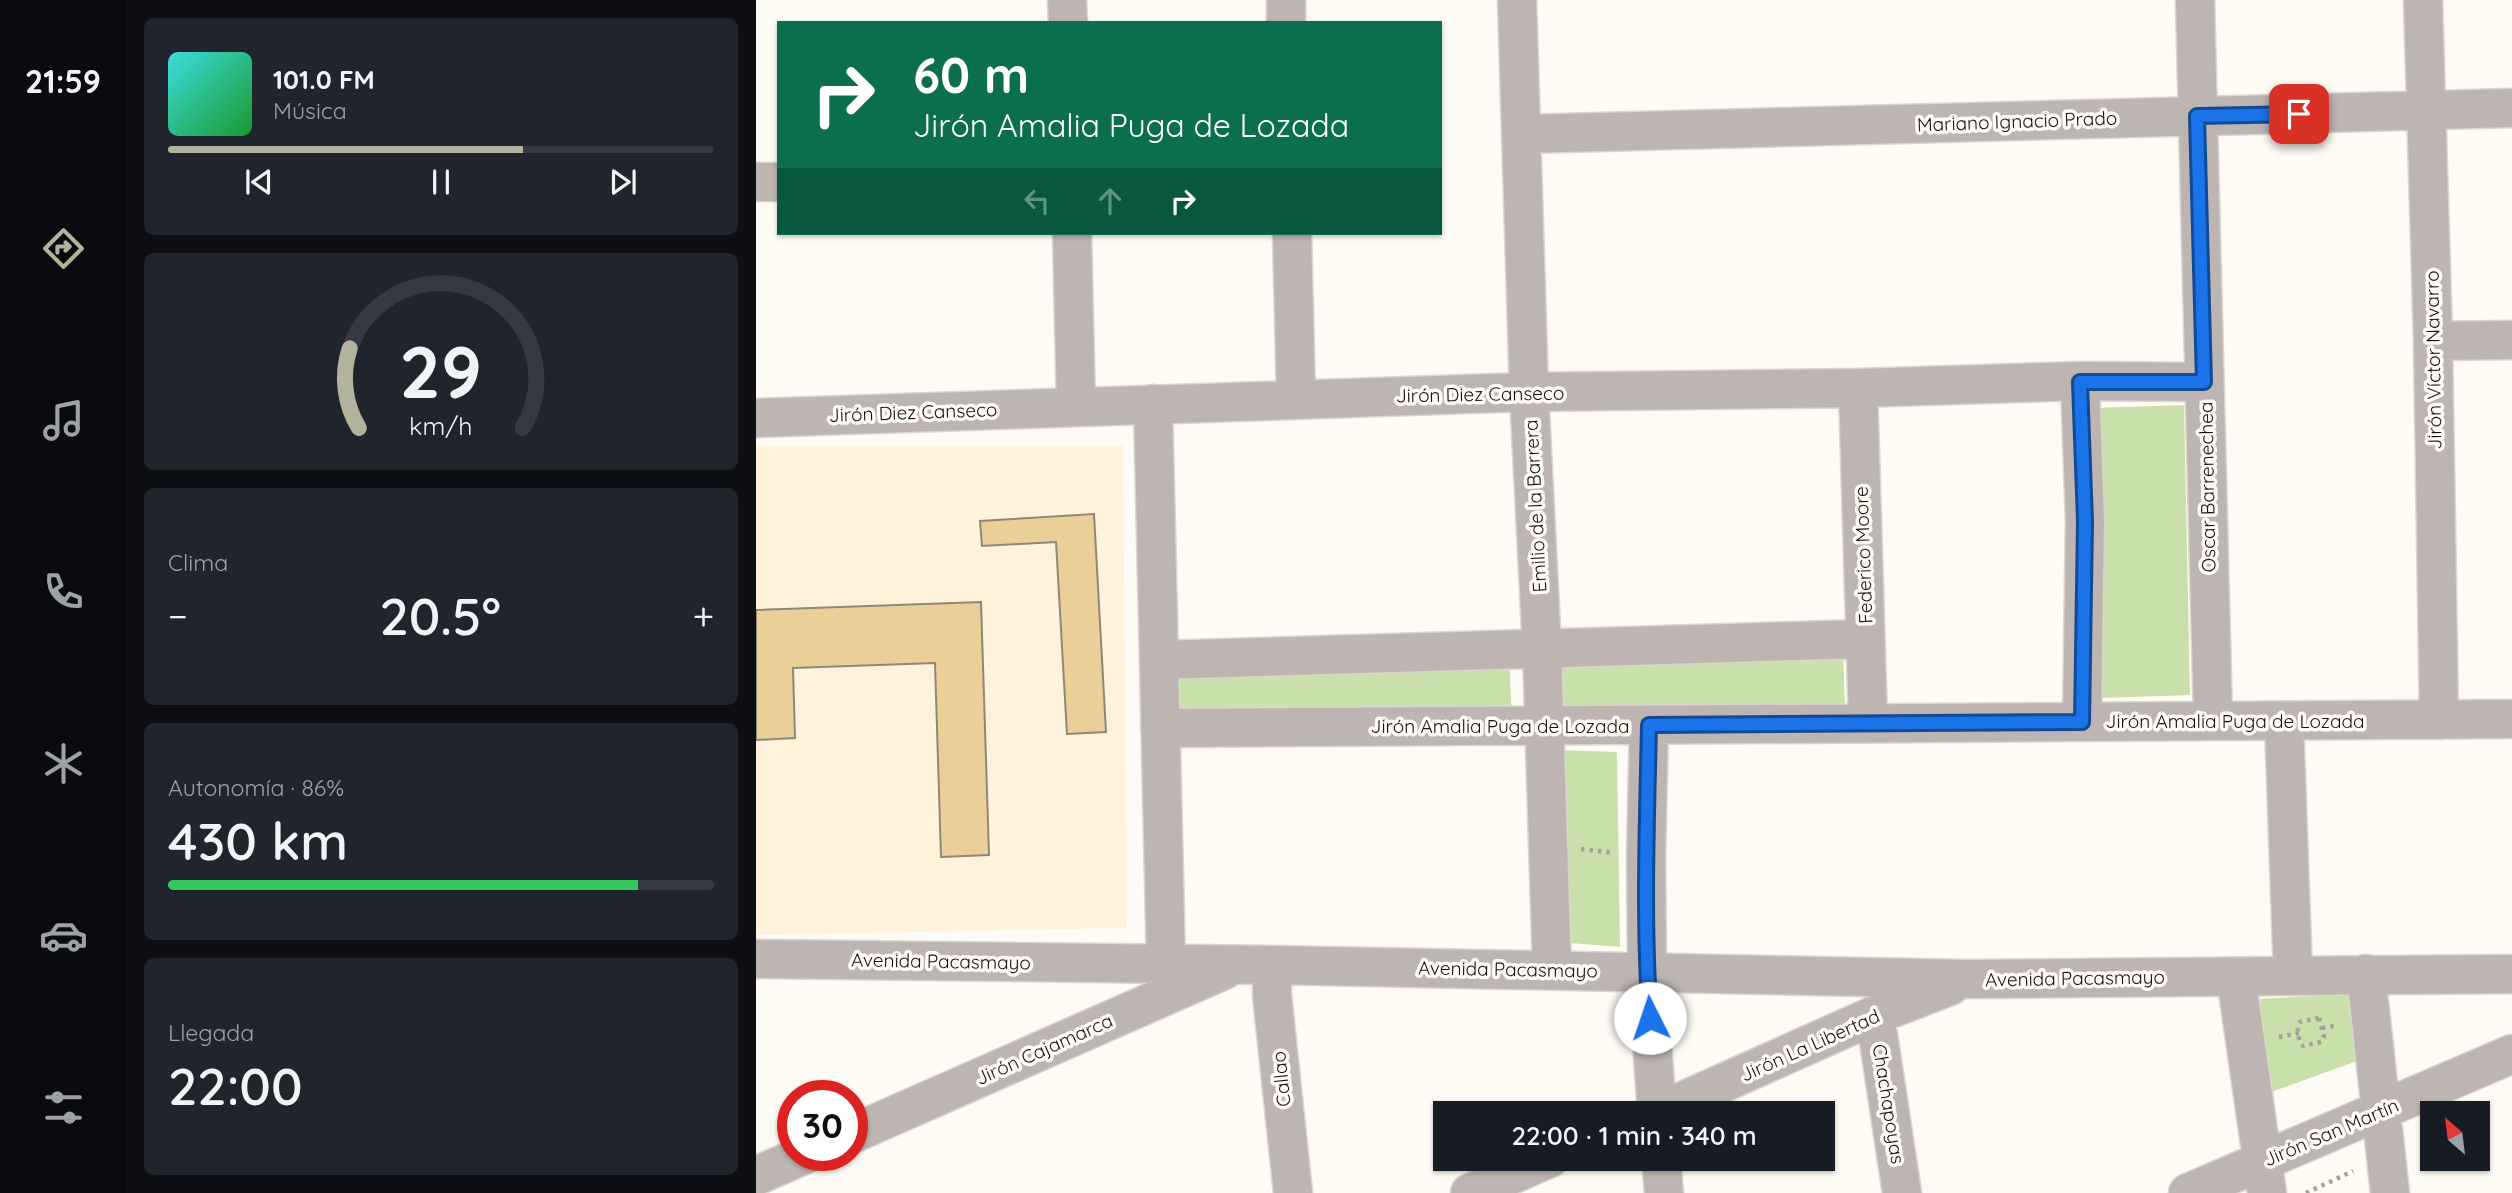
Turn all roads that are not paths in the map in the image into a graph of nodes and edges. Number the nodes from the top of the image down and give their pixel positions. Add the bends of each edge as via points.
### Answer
1 (1067, 0) edge
2 (1286, 0) edge
3 (1517, 0) edge
4 (2195, 0) edge
5 (2423, 0) edge
6 (1068, 21) edge
7 (1286, 21) edge
8 (2512, 108) edge
9 (2425, 110) junction
10 (2197, 116) junction
11 (1521, 134) junction
12 (777, 182) edge
13 (756, 183) edge
14 (1072, 235) edge
15 (1292, 235) edge
16 (2512, 340) edge
17 (2434, 341) junction
18 (2080, 382) junction
19 (2204, 382) junction
20 (1858, 388) junction
21 (1529, 392) junction
22 (1296, 399) junction
23 (1153, 404) junction
24 (1076, 407) junction
25 (756, 418) edge
26 (1866, 639) junction
27 (1542, 649) junction
28 (1159, 660) junction
29 (2512, 719) edge
30 (2439, 720) junction
31 (2213, 721) junction
32 (2284, 721) junction
33 (2082, 722) junction
34 (1868, 723) junction
35 (1649, 725) junction
36 (1545, 726) junction
37 (1160, 728) junction
38 (756, 959) edge
39 (1166, 963) junction
40 (1254, 965) junction
41 (1552, 970) junction
42 (1647, 972) junction
43 (2512, 974) edge
44 (2366, 975) junction
45 (2293, 976) junction
46 (2236, 977) junction
47 (1966, 979) junction
48 (1875, 1015) junction
49 (2512, 1054) edge
50 (1656, 1101) edge
51 (1684, 1101) edge
52 (2381, 1110) junction
53 (868, 1126) edge
54 (777, 1167) edge
55 (1520, 1171) edge
56 (1662, 1171) edge
57 (756, 1176) edge
58 (2264, 1177) edge
59 (1293, 1193) edge
60 (1470, 1193) edge
61 (1664, 1193) edge
62 (1902, 1193) edge
63 (2189, 1193) edge
64 (2390, 1193) edge

1 - 6 street
2 - 7 street
3 - 11 street, Emilio de la Barrera
4 - 10 street, Oscar Barrenechea
5 - 9 street, Jirón Víctor Navarro
8 - 9 street, Mariano Ignacio Prado
9 - 10 street, Mariano Ignacio Prado
9 - 17 street, Jirón Víctor Navarro
10 - 11 street, Mariano Ignacio Prado
10 - 19 street, Oscar Barrenechea
11 - 21 street, Emilio de la Barrera
12 - 13 street
14 - 24 street
15 - 22 street
16 - 17 street
17 - 30 street, Jirón Víctor Navarro
18 - 19 street, Jirón Diez Canseco
18 - 20 street, Jirón Diez Canseco
18 - 33 street via 2085,521
19 - 31 street, Oscar Barrenechea
20 - 21 street, Jirón Diez Canseco
20 - 26 street, Federico Moore
21 - 22 street, Jirón Diez Canseco
21 - 27 street, Emilio de la Barrera
22 - 23 street, Jirón Diez Canseco
23 - 24 street, Jirón Diez Canseco
23 - 28 street
24 - 25 street, Jirón Diez Canseco
26 - 27 street
26 - 34 street, Federico Moore
27 - 28 street
27 - 36 street, Emilio de la Barrera
28 - 37 street
29 - 30 street, Jirón Amalia Puga de Lozada
30 - 32 street, Jirón Amalia Puga de Lozada
31 - 32 street, Jirón Amalia Puga de Lozada
31 - 33 street, Jirón Amalia Puga de Lozada
32 - 45 street
33 - 34 street, Jirón Amalia Puga de Lozada
34 - 35 street, Jirón Amalia Puga de Lozada
35 - 36 street, Jirón Amalia Puga de Lozada
35 - 42 street
36 - 37 street, Jirón Amalia Puga de Lozada
36 - 41 street, Emilio de la Barrera
37 - 39 street
38 - 39 street, Avenida Pacasmayo
39 - 40 street, Avenida Pacasmayo
40 - 41 street, Avenida Pacasmayo
40 - 53 street, Jirón Cajamarca
40 - 59 street, Callao via 1272,995
41 - 42 street, Avenida Pacasmayo
42 - 47 street, Avenida Pacasmayo
42 - 50 street
43 - 44 street, Avenida Pacasmayo
44 - 45 street, Avenida Pacasmayo
44 - 52 street
45 - 46 street, Avenida Pacasmayo
46 - 47 street, Avenida Pacasmayo
46 - 58 street
47 - 48 street, Jirón La Libertad
48 - 51 street, Jirón La Libertad
48 - 62 street, Chachapoyas
49 - 52 street, Jirón San Martín
52 - 58 street, Jirón San Martín
52 - 64 street
54 - 57 street
55 - 60 street
56 - 61 street
58 - 63 street, Jirón San Martín

